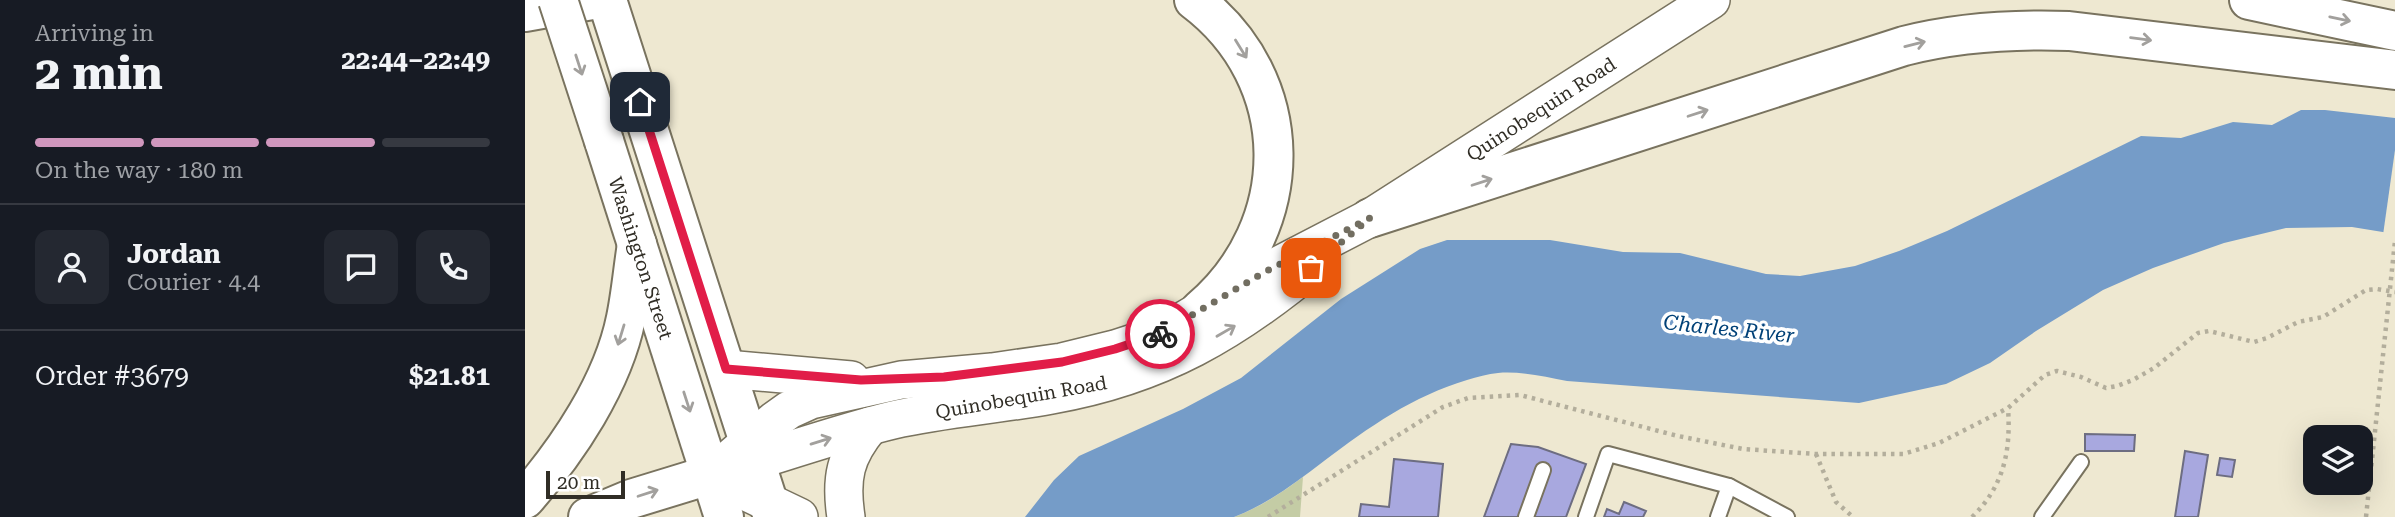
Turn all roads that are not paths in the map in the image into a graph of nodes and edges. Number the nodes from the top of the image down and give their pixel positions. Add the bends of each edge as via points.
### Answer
1 (558, 0) edge
2 (592, 0) edge
3 (607, 0) edge
4 (1194, 0) edge
5 (1711, 0) edge
6 (2249, 0) edge
7 (525, 12) edge
8 (2395, 31) edge
9 (2395, 70) edge
10 (1370, 218) junction
11 (637, 244) junction
12 (1200, 310) junction
13 (726, 369) junction
14 (901, 380) junction
15 (870, 426) junction
16 (2081, 462) dead end
17 (1543, 470) dead end
18 (1729, 486) junction
19 (749, 491) edge
20 (525, 499) edge
21 (588, 517) edge
22 (656, 517) edge
23 (846, 517) edge
24 (1525, 517) edge
25 (1586, 517) edge
26 (1718, 517) edge
27 (1787, 517) edge
28 (2042, 517) edge

1 -> 11 main road, Washington Street, bridge
2 - 7 main road
3 - 13 main road
4 -> 12 main road via 1232,36 1257,77 1271,122 1274,156 1272,188 1253,243 1235,273
5 - 10 main road, Quinobequin Road
6 -> 8 main road
10 -> 9 main road via 1893,50 1959,34 2069,32
10 - 12 main road, Quinobequin Road
15 -> 10 main road, Quinobequin Road via 1063,393 1148,370 1258,311
11 -> 19 main road, Washington Street
11 -> 20 main road via 626,318 608,372 563,450
12 - 14 main road, Quinobequin Road via 1161,334 1062,362
13 - 14 main road
13 - 19 main road
14 - 19 main road, Quinobequin Road via 829,395 779,417
19 -> 15 main road, Quinobequin Road
15 - 23 main road via 845,470
16 - 28 lane
17 - 24 lane
18 - 25 lane via 1608,454
18 - 26 lane
18 - 27 lane
21 -> 19 main road via 631,499
19 - 22 main road

